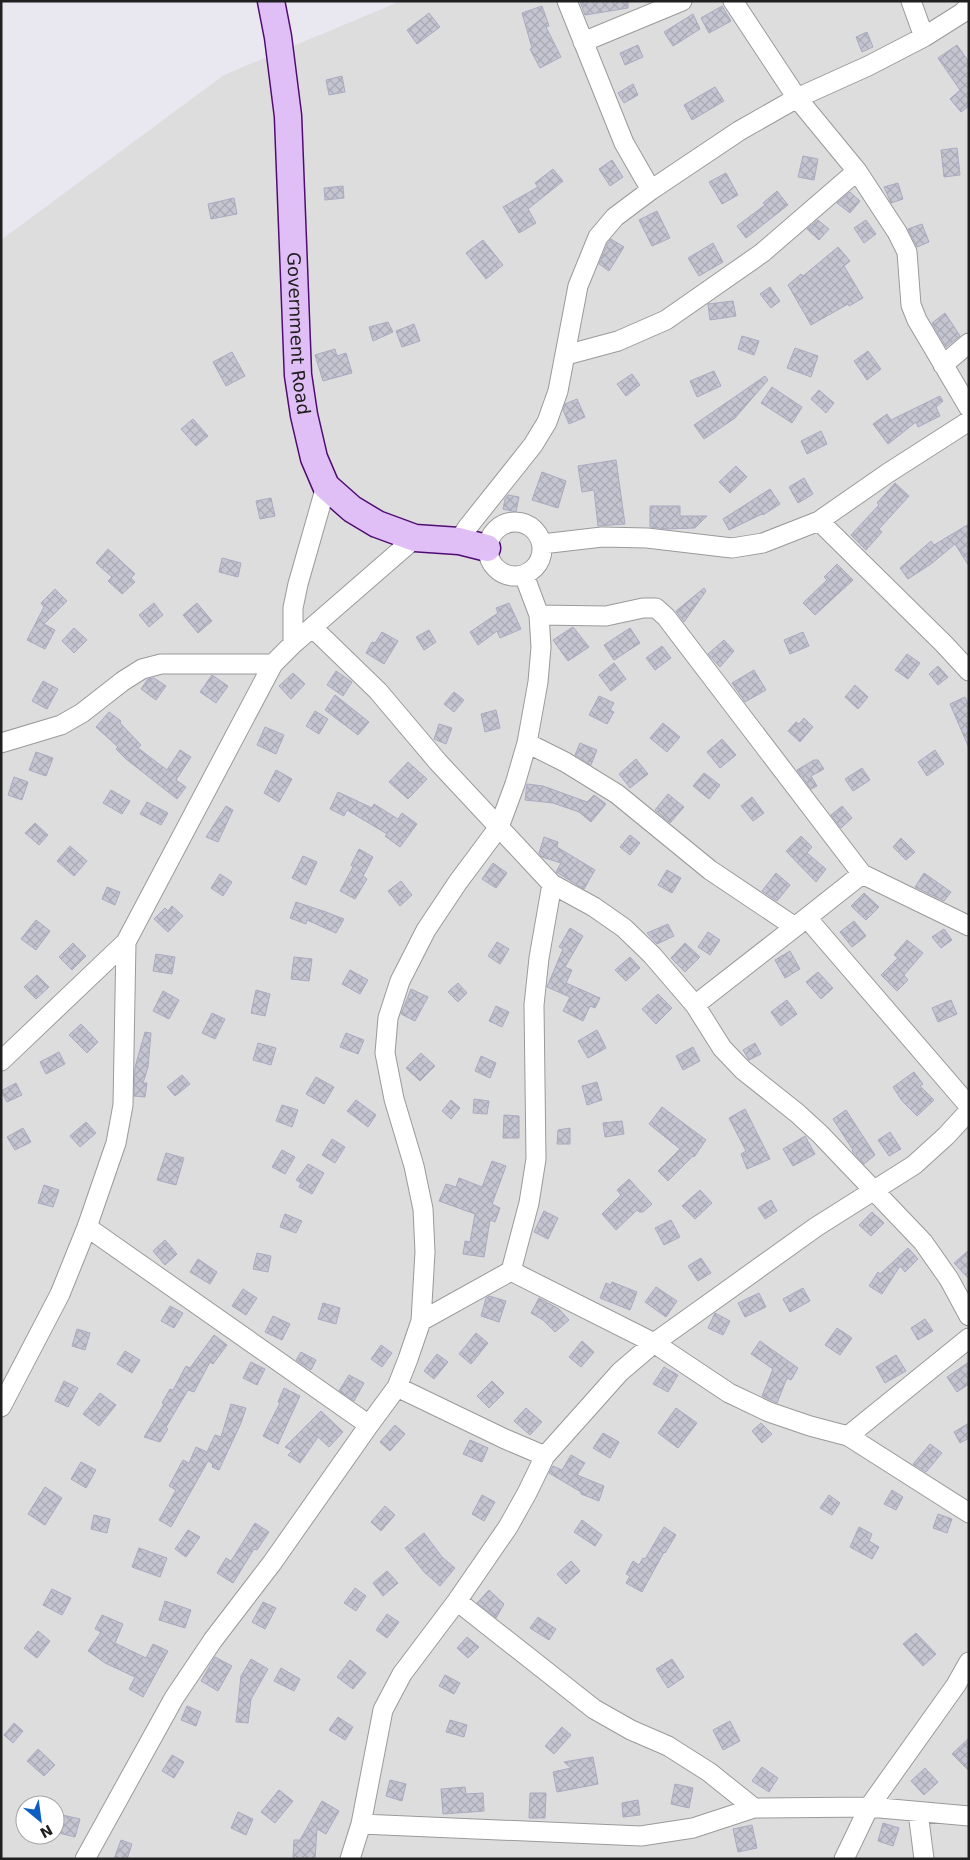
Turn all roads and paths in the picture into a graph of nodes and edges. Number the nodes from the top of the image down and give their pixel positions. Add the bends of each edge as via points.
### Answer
1 (271, 1) edge
2 (567, 1) edge
3 (682, 1) edge
4 (733, 1) edge
5 (911, 1) edge
6 (967, 15) edge
7 (924, 37) junction
8 (583, 42) junction
9 (797, 98) junction
10 (857, 171) junction
11 (651, 190) junction
12 (969, 343) edge
13 (566, 355) junction
14 (943, 365) junction
15 (969, 408) edge
16 (969, 421) edge
17 (326, 486) junction
18 (819, 520) junction
19 (415, 538) junction
20 (459, 541) junction
21 (542, 544) junction
22 (487, 548) junction
23 (524, 575) junction
24 (539, 615) junction
25 (313, 628) junction
26 (293, 644) junction
27 (273, 664) junction
28 (969, 671) edge
29 (1, 743) edge
30 (527, 743) junction
31 (499, 827) junction
32 (862, 874) junction
33 (552, 884) junction
34 (801, 922) junction
35 (969, 926) edge
36 (126, 942) junction
37 (695, 1005) junction
38 (1, 1062) edge
39 (969, 1106) edge
40 (969, 1111) edge
41 (874, 1191) junction
42 (87, 1227) junction
43 (511, 1271) junction
44 (969, 1316) edge
45 (421, 1321) junction
46 (969, 1338) edge
47 (654, 1343) junction
48 (397, 1387) junction
49 (1, 1407) edge
50 (369, 1424) junction
51 (848, 1436) junction
52 (545, 1456) junction
53 (969, 1513) edge
54 (457, 1601) junction
55 (969, 1662) edge
56 (962, 1683) edge
57 (869, 1807) junction
58 (754, 1808) junction
59 (918, 1812) junction
60 (969, 1816) edge
61 (361, 1824) junction
62 (86, 1859) edge
63 (350, 1859) edge
64 (844, 1859) edge
65 (924, 1859) edge

1 - 17 street, Government Road via 288,116 298,375 314,458
2 - 8 street
3 - 8 street
4 - 9 street
5 - 7 street
6 - 7 street
7 - 9 street
8 - 11 street via 624,143
9 - 10 street
9 - 11 street via 739,131
10 - 13 street via 762,253 666,320 618,340
10 - 14 street via 907,252 911,305
11 - 13 street via 615,217 598,237 578,286
12 - 14 street
13 - 20 street via 548,422
14 - 15 street
16 - 18 street
17 - 19 street, Government Road via 352,509 378,524
17 - 26 street via 298,584 293,608
18 - 21 street via 763,543 732,548 602,537
18 - 28 street
19 - 20 street, Government Road
19 - 25 street
20 - 22 street, Government Road
21 - 22 street via 531,527 512,521 494,530
21 - 23 street via 538,562
22 - 23 street via 490,561 498,571 511,576
23 - 24 street
24 - 30 street via 538,682
24 - 32 street via 606,616 656,608
25 - 26 street
25 - 31 street via 378,690 438,762
26 - 27 street
27 - 29 street via 160,664 142,668 61,725
27 - 36 street
30 - 31 street
30 - 34 street via 617,794 710,870
31 - 33 street
31 - 45 street via 426,930 400,981 388,1018 385,1053 423,1209 425,1252
32 - 34 street
32 - 35 street
33 - 37 street via 624,928
33 - 43 street via 534,1005 536,1159 529,1203
34 - 37 street
34 - 39 street
36 - 38 street
36 - 42 street via 123,1105 116,1143
37 - 41 street via 722,1048 743,1070 820,1134
40 - 41 street via 914,1165
41 - 44 street via 923,1242 949,1279
41 - 47 street via 808,1232
42 - 49 street via 60,1294
42 - 50 street
43 - 45 street
43 - 47 street
45 - 48 street
46 - 51 street
47 - 51 street via 729,1393 768,1412
47 - 52 street via 620,1372
48 - 50 street
48 - 52 street
50 - 62 street via 312,1509 213,1640 174,1698
51 - 53 street
52 - 54 street via 508,1527
54 - 58 street via 594,1709 668,1746 709,1772
54 - 61 street via 402,1674 383,1710
55 - 56 street
56 - 57 street
57 - 58 street
57 - 59 street
57 - 64 street
58 - 61 street via 693,1828 641,1836
59 - 60 street
59 - 65 street
61 - 63 street

